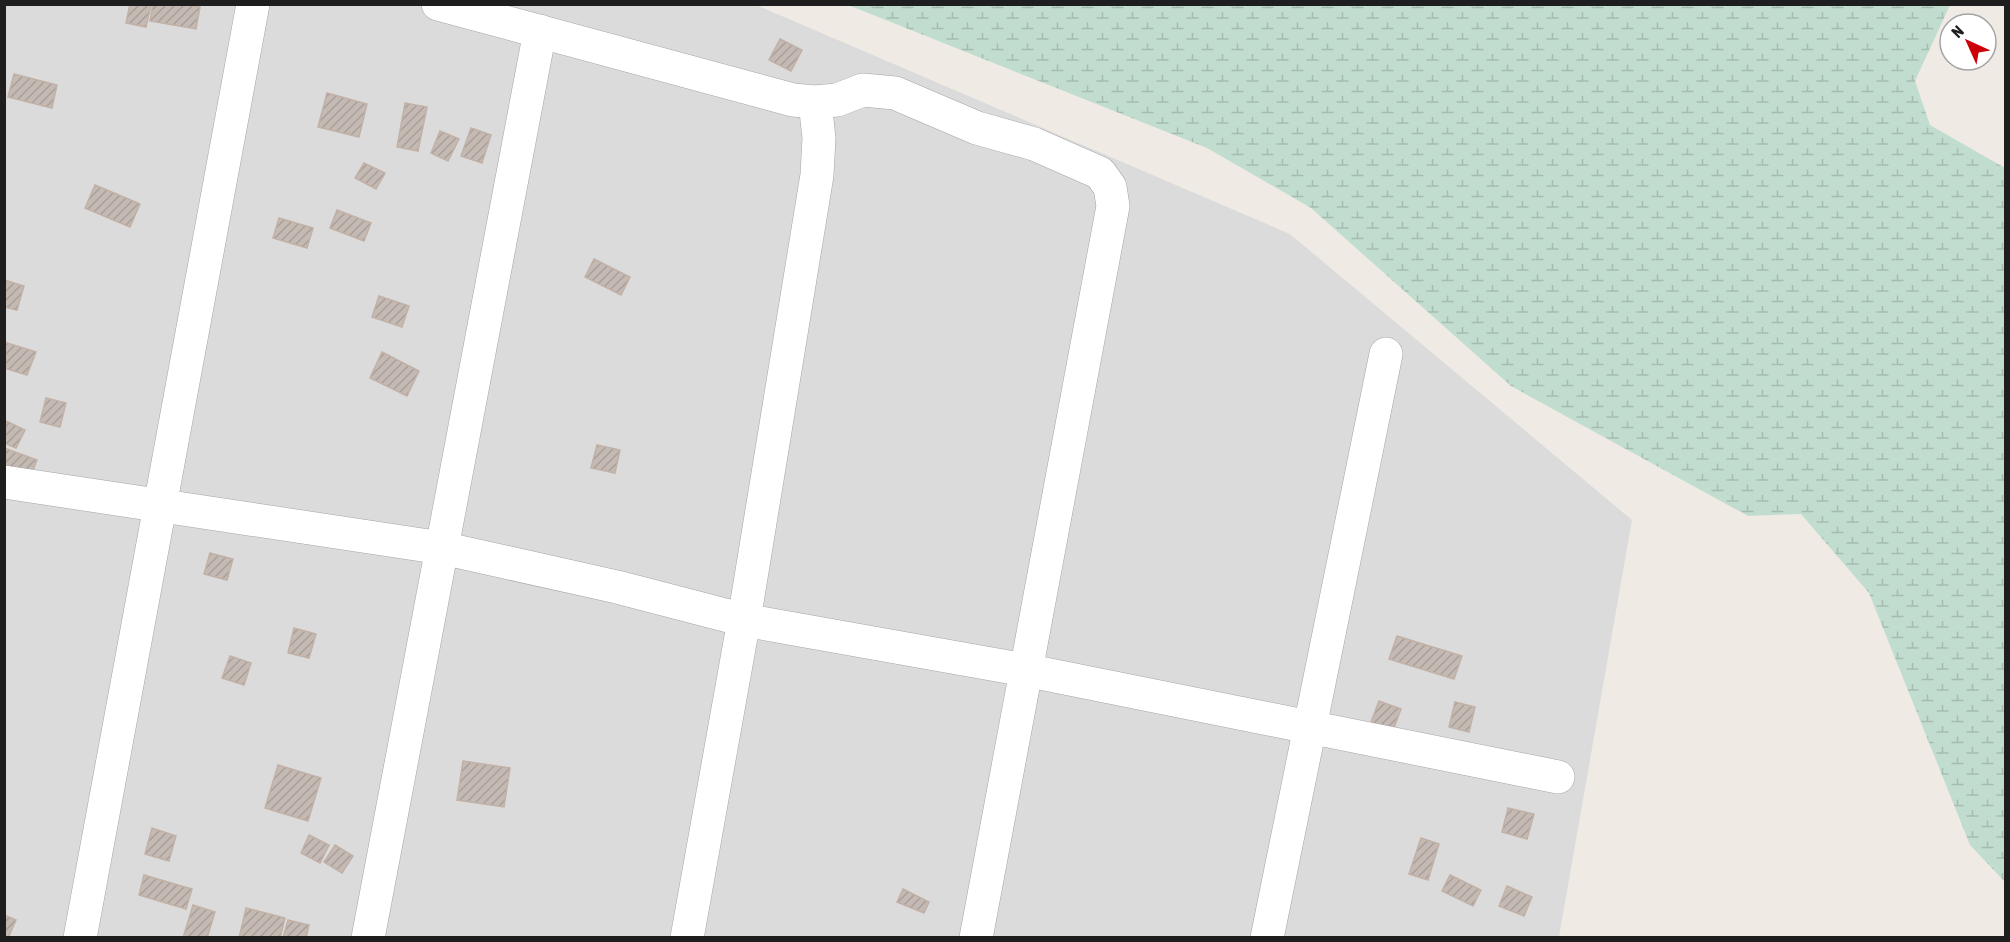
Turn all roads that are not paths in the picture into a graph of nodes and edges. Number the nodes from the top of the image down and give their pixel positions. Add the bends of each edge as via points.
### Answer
1 (254, 4) edge
2 (438, 4) edge
3 (540, 31) junction
4 (815, 102) junction
5 (1386, 354) dead end
6 (4, 483) edge
7 (161, 506) junction
8 (442, 548) junction
9 (744, 620) junction
10 (1025, 670) junction
11 (1308, 728) junction
12 (1558, 777) dead end
13 (80, 938) edge
14 (368, 938) edge
15 (687, 938) edge
16 (976, 938) edge
17 (1267, 938) edge

1 - 7 street
2 - 3 street
3 - 4 street via 793,100
3 - 8 street
4 - 9 street via 819,138 817,175
4 - 10 street via 837,100 863,90 896,93 977,128 1071,159 1100,173 1110,188 1113,206
5 - 11 street
6 - 7 street
7 - 8 street
7 - 13 street
8 - 9 street
8 - 14 street
9 - 10 street
9 - 15 street
10 - 11 street
10 - 16 street
11 - 12 street
11 - 17 street

